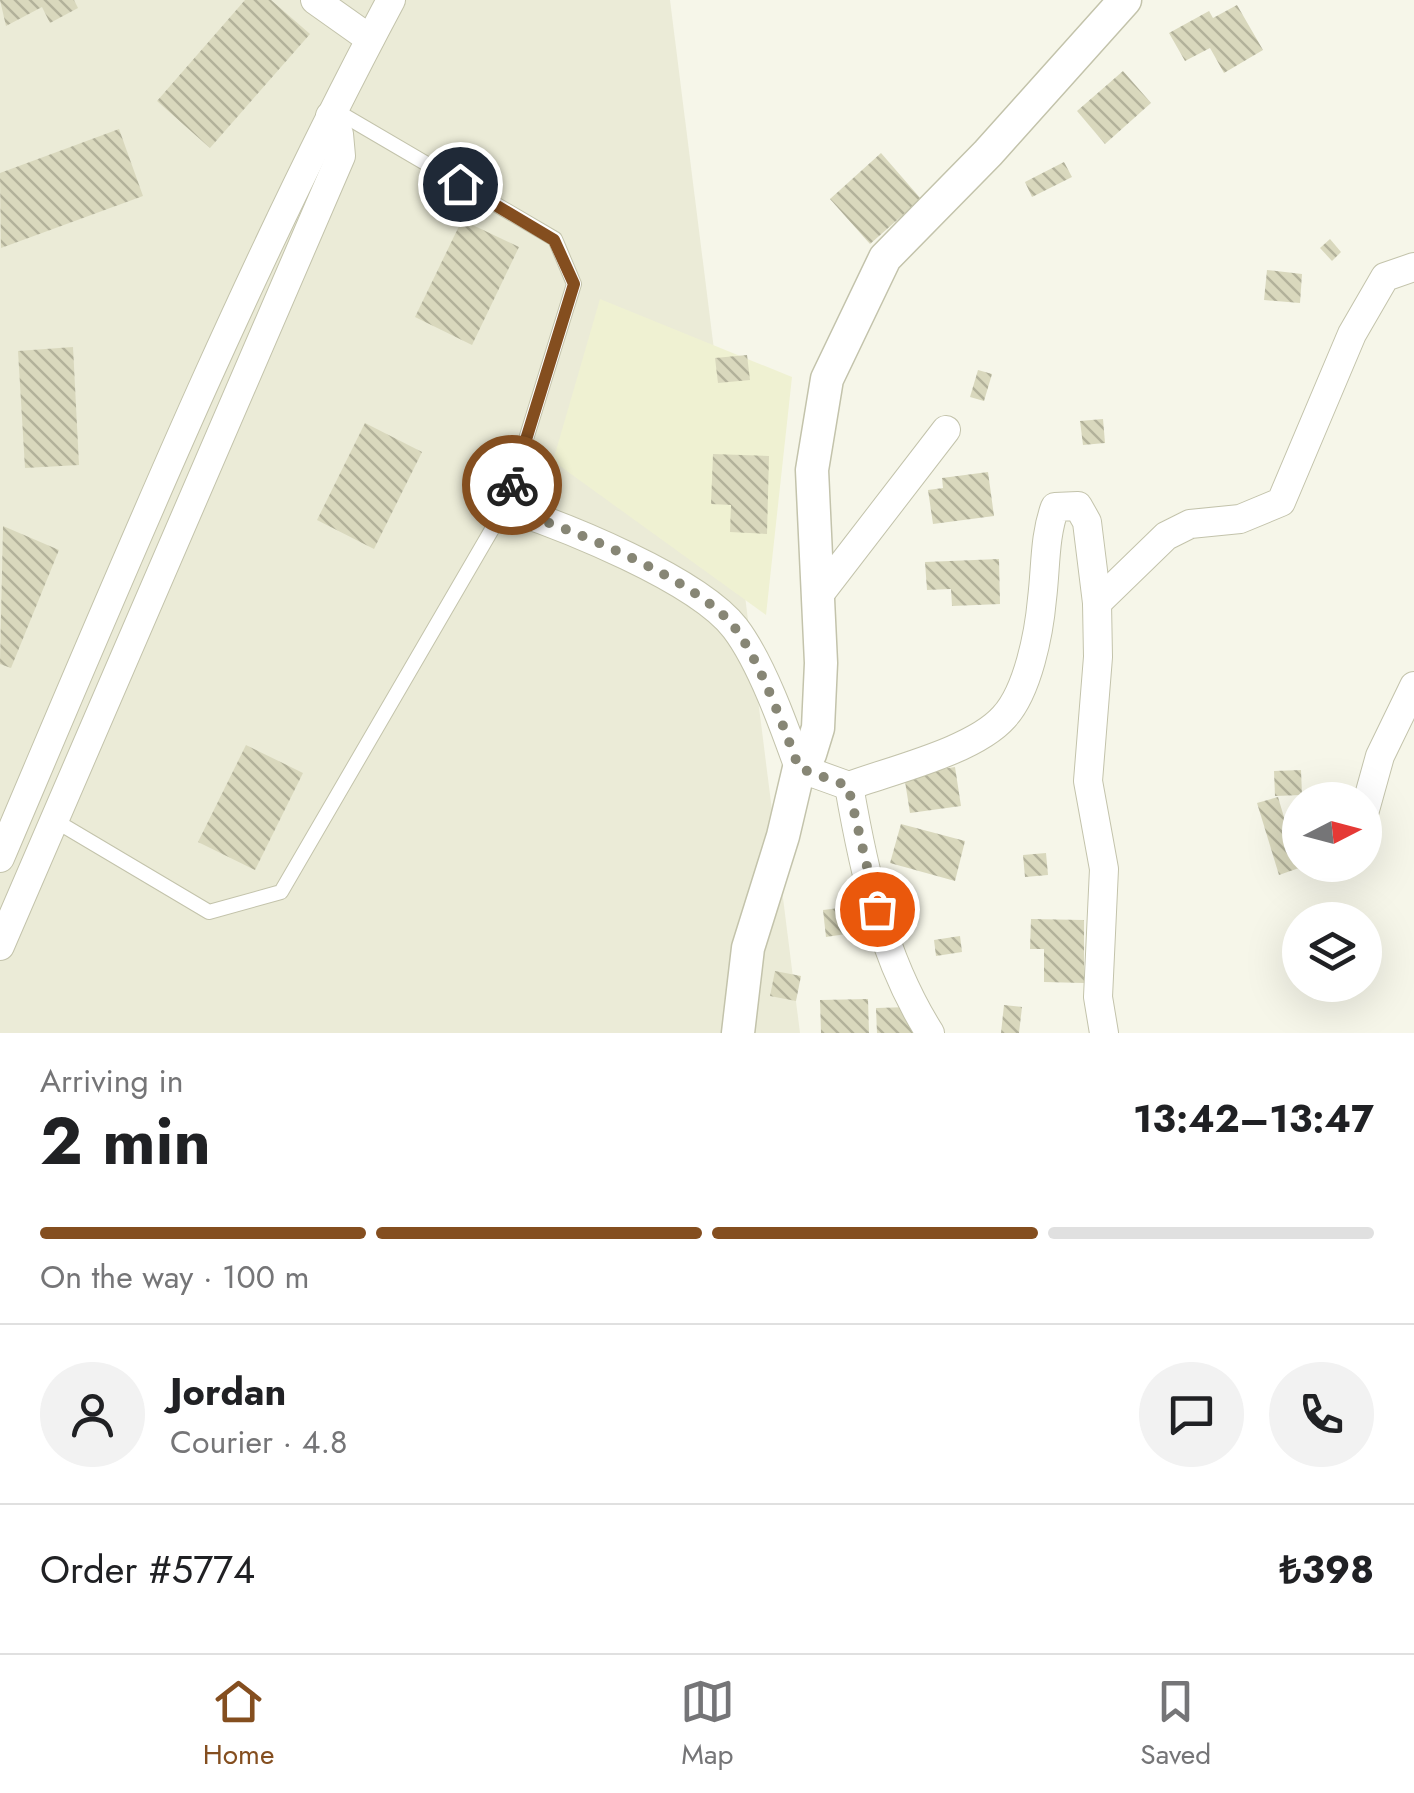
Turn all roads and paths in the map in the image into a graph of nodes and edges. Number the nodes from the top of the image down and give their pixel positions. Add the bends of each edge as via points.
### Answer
1 (315, 0) edge
2 (391, 0) edge
3 (1125, 0) edge
4 (370, 39) junction
5 (332, 113) junction
6 (1414, 257) edge
7 (1414, 267) edge
8 (1385, 278) junction
9 (946, 430) dead end
10 (504, 508) junction
11 (819, 595) junction
12 (1097, 603) junction
13 (1414, 686) edge
14 (799, 768) junction
15 (1373, 782) edge
16 (848, 786) junction
17 (53, 819) junction
18 (0, 858) edge
19 (0, 946) edge
20 (738, 1033) edge
21 (930, 1033) edge
22 (1104, 1033) edge

1 - 4 street
2 - 4 street
3 - 11 street via 886,258 857,311 827,379 812,470
4 - 5 street
5 - 10 lane via 554,240 561,254 574,284
5 - 17 street via 341,156
5 - 18 street via 226,336
6 - 8 street
7 - 8 street
8 - 12 street via 1352,334 1281,502 1166,536
9 - 11 street
10 - 14 street via 560,524 693,592 734,627
10 - 17 lane via 280,892 209,912
11 - 14 street via 818,728
12 - 16 street via 1087,522 1078,506 1055,507 1042,603 1020,689 1004,717 972,740
12 - 22 street via 1088,782 1104,869 1098,997
13 - 15 street
14 - 16 street
14 - 20 street via 748,948
16 - 21 street via 887,946
17 - 19 street

